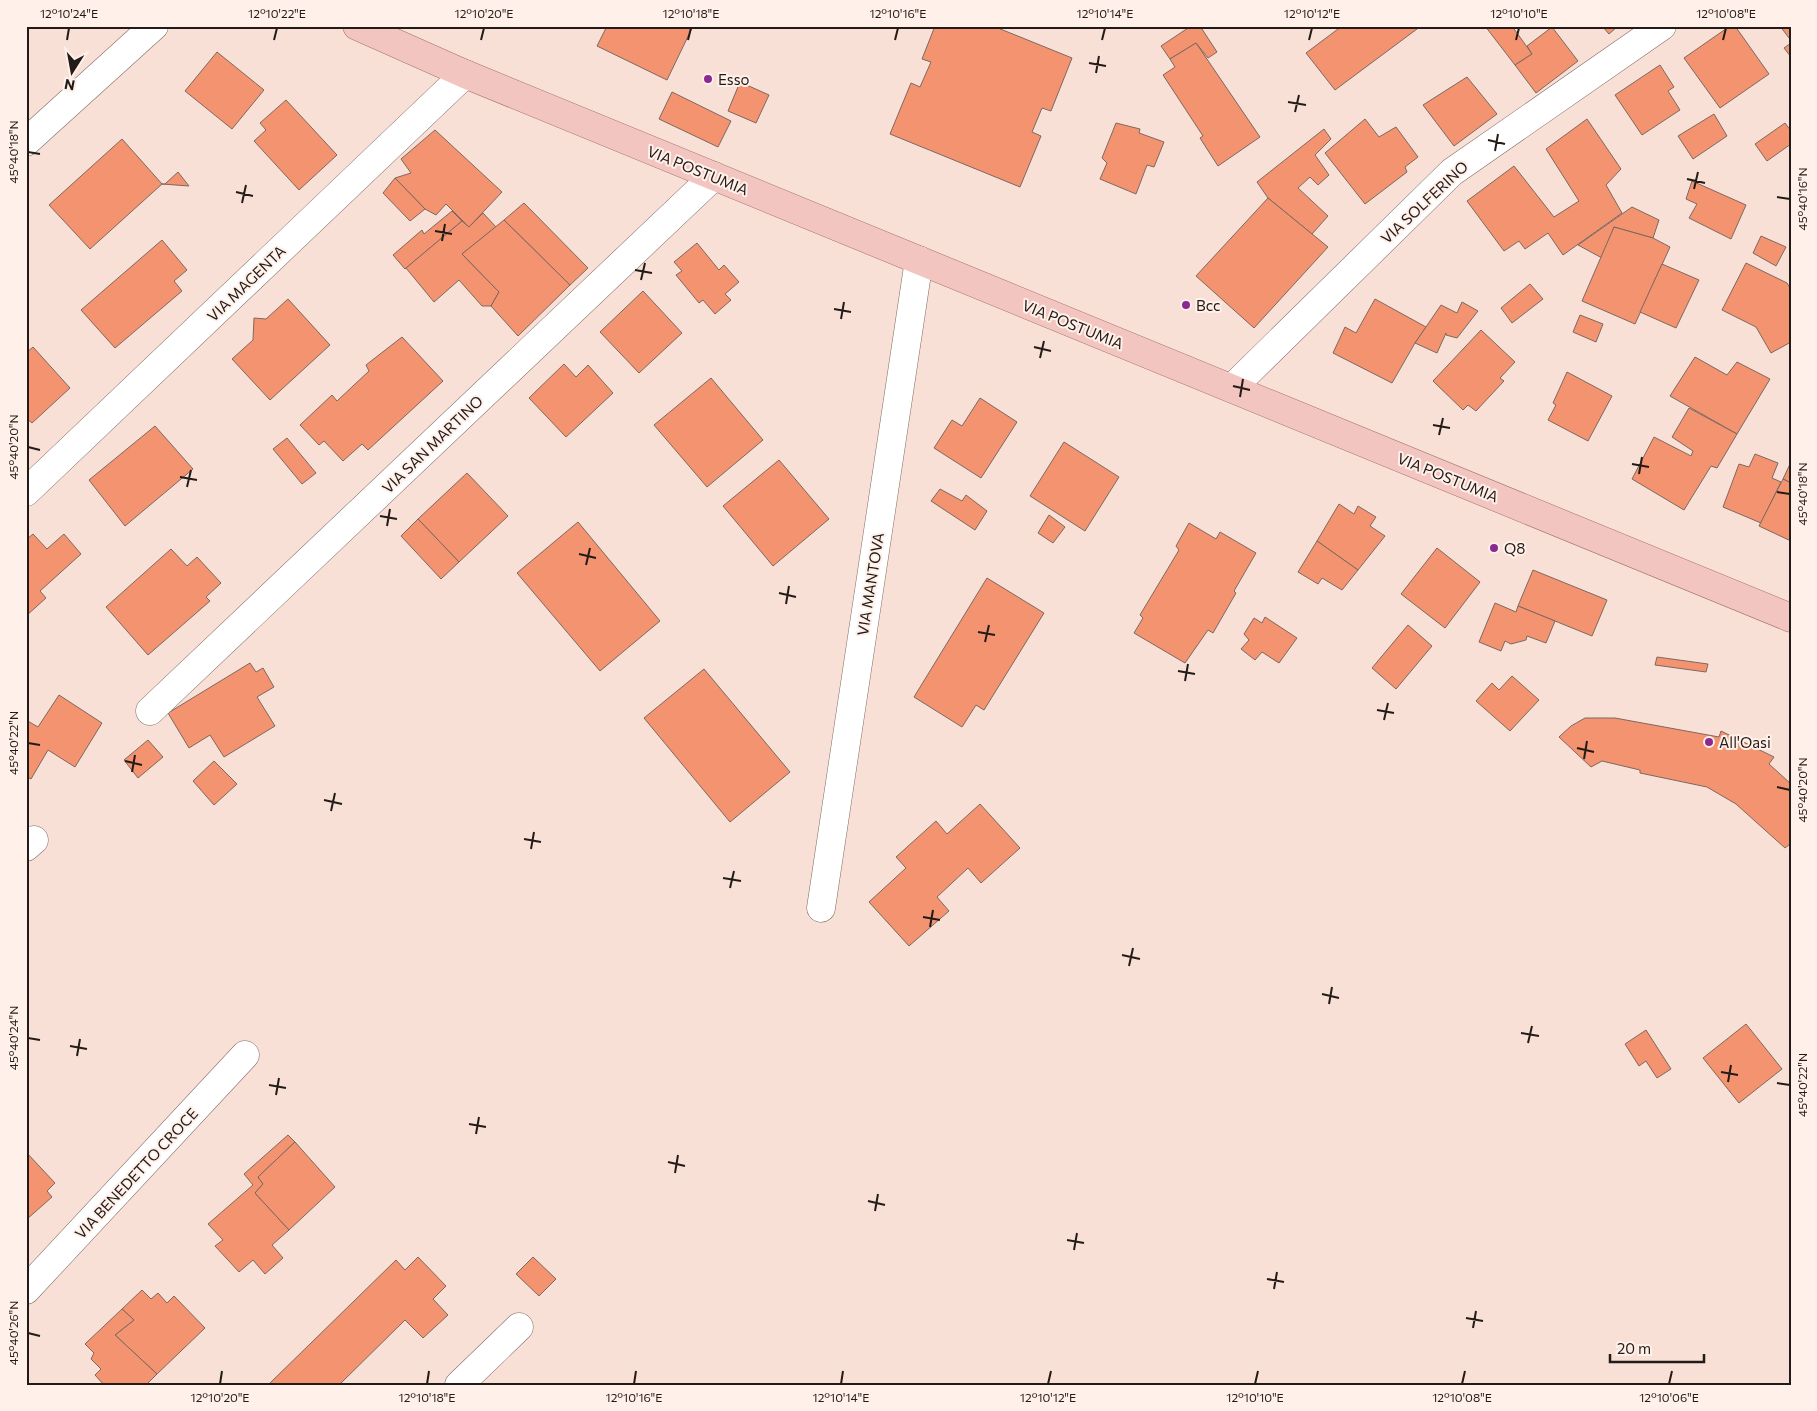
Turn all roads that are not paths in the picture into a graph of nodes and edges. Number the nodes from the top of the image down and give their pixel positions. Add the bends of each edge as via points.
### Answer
1 (154, 26) edge
2 (357, 26) edge
3 (1662, 26) edge
4 (465, 74) junction
5 (26, 142) edge
6 (714, 176) junction
7 (919, 260) junction
8 (1232, 388) junction
9 (26, 492) edge
10 (1791, 618) edge
11 (150, 711) dead end
12 (821, 908) dead end
13 (245, 1055) dead end
14 (26, 1290) edge
15 (519, 1327) dead end
16 (459, 1385) edge

1 - 5 street
2 - 4 main road, VIA POSTUMIA
3 - 8 street, VIA SOLFERINO via 1452,172
4 - 6 main road, VIA POSTUMIA
4 - 9 street, VIA MAGENTA
6 - 7 main road, VIA POSTUMIA
6 - 11 street, VIA SAN MARTINO
7 - 8 main road, VIA POSTUMIA
7 - 12 street, VIA MANTOVA
8 - 10 main road, VIA POSTUMIA
13 - 14 street, VIA BENEDETTO CROCE
15 - 16 street

